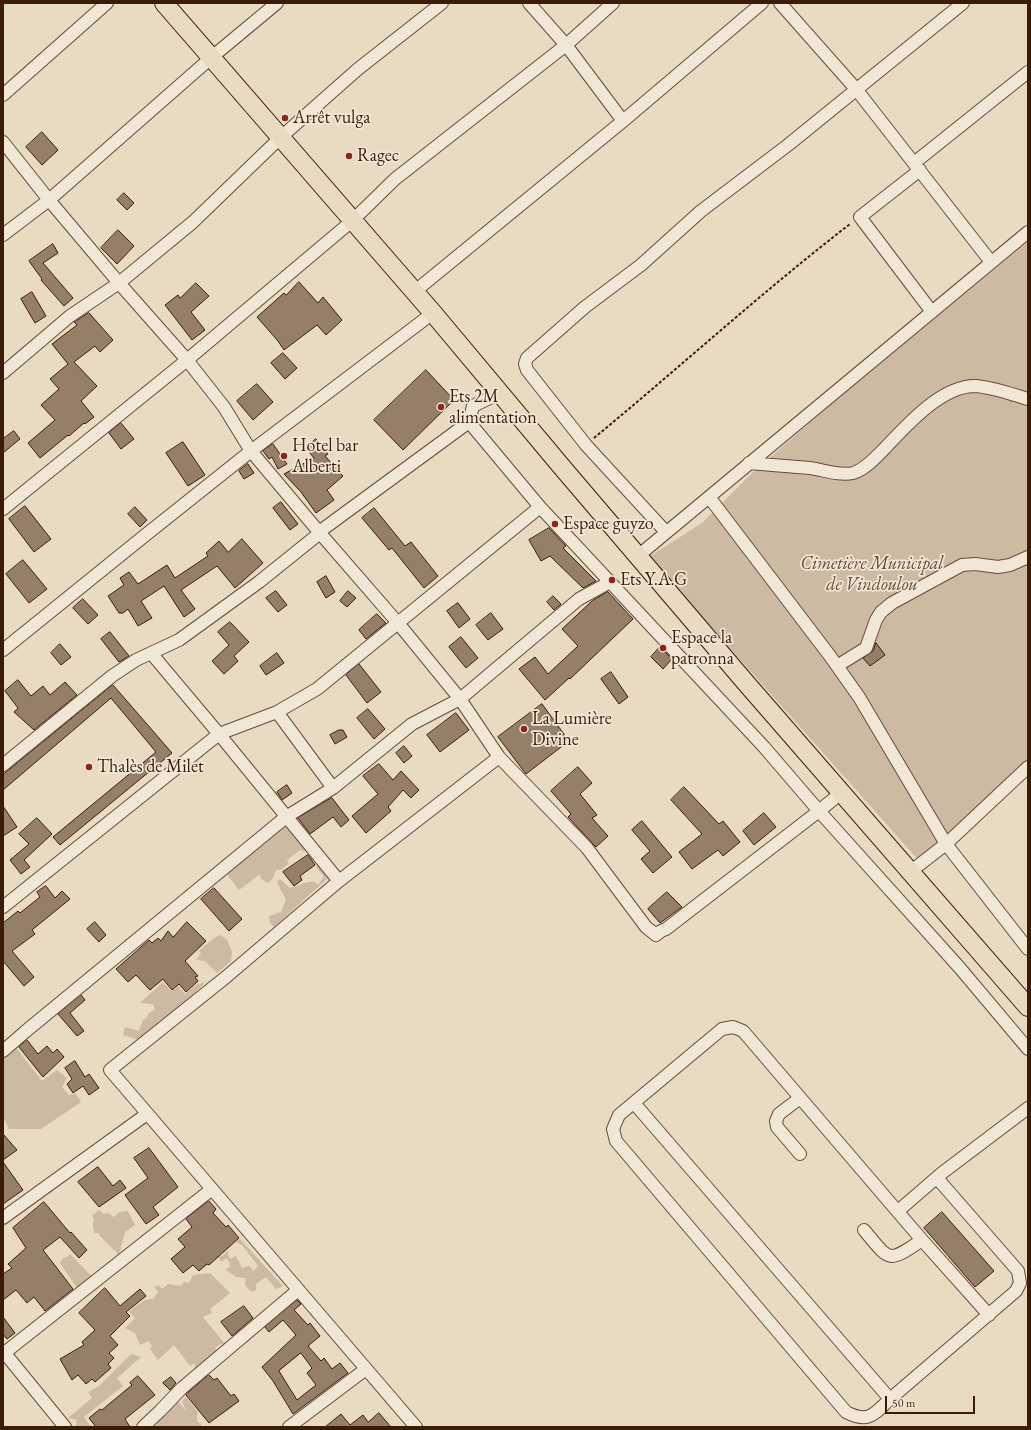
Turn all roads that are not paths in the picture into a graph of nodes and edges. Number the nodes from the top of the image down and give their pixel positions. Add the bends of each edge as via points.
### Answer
1 (107, 3) edge
2 (164, 3) edge
3 (277, 3) edge
4 (442, 3) edge
5 (529, 3) edge
6 (613, 3) edge
7 (762, 3) edge
8 (780, 3) edge
9 (963, 3) edge
10 (566, 45) junction
11 (212, 57) junction
12 (1028, 72) edge
13 (856, 89) junction
14 (3, 95) edge
15 (623, 121) junction
16 (281, 138) junction
17 (3, 142) edge
18 (917, 166) junction
19 (49, 200) junction
20 (352, 221) junction
21 (1028, 232) edge
22 (3, 235) edge
23 (991, 262) junction
24 (119, 283) junction
25 (414, 292) junction
26 (932, 312) junction
27 (433, 313) junction
28 (187, 360) junction
29 (3, 373) edge
30 (500, 393) junction
31 (1028, 399) edge
32 (469, 422) junction
33 (252, 451) junction
34 (750, 463) junction
35 (709, 496) junction
36 (540, 508) junction
37 (3, 509) edge
38 (319, 532) junction
39 (666, 532) junction
40 (638, 556) junction
41 (1028, 557) edge
42 (610, 582) junction
43 (398, 623) junction
44 (3, 650) edge
45 (151, 653) junction
46 (837, 666) junction
47 (460, 699) junction
48 (277, 712) junction
49 (220, 734) junction
50 (499, 756) junction
51 (3, 765) edge
52 (1028, 767) edge
53 (333, 788) junction
54 (842, 792) junction
55 (819, 811) junction
56 (286, 817) junction
57 (946, 844) junction
58 (910, 872) junction
59 (339, 881) junction
60 (3, 907) edge
61 (1028, 950) edge
62 (1028, 1007) edge
63 (1028, 1049) edge
64 (3, 1051) edge
65 (800, 1098) junction
66 (634, 1103) junction
67 (1028, 1108) edge
68 (148, 1114) junction
69 (800, 1154) dead end
70 (937, 1178) junction
71 (212, 1189) junction
72 (898, 1211) junction
73 (3, 1218) edge
74 (864, 1230) dead end
75 (922, 1240) junction
76 (298, 1290) junction
77 (989, 1315) junction
78 (4, 1352) edge
79 (366, 1369) junction
80 (890, 1399) junction
81 (66, 1427) edge
82 (143, 1427) edge
83 (289, 1427) edge
84 (416, 1427) edge

1 - 14 street
2 - 11 highway
3 - 11 street
4 - 16 street via 358,69
5 - 10 street
6 - 10 street
7 - 15 street
8 - 13 street
9 - 13 street
10 - 15 street
10 - 20 street via 395,179
11 - 16 highway
11 - 19 street
12 - 18 street
13 - 18 street
13 - 39 street via 701,211 641,265 585,307 527,358 527,370 586,445
15 - 25 street
16 - 20 highway
16 - 24 street via 193,222
17 - 19 street
18 - 23 street
18 - 26 street via 860,217
19 - 22 street
19 - 24 street
20 - 25 highway
20 - 28 street
21 - 23 street
23 - 26 street
24 - 28 street
24 - 29 street via 70,316
25 - 27 highway
26 - 34 street
27 - 30 highway
27 - 33 street
28 - 33 street via 224,407
28 - 37 street
30 - 32 street via 473,406
30 - 40 highway
31 - 34 street via 974,386 955,390 913,419 871,463 853,473 832,473 812,468
32 - 36 street
32 - 38 street
33 - 38 street
33 - 44 street
34 - 35 street
35 - 39 street
35 - 46 street
36 - 42 street
36 - 43 street
38 - 43 street
38 - 45 street via 259,582 178,640
39 - 40 street
40 - 54 highway
41 - 46 street via 998,567 962,565 892,603 876,620 866,648
42 - 47 street via 579,599
42 - 55 street via 764,747
43 - 47 street
43 - 48 street via 316,689
45 - 49 street
45 - 51 street via 112,676
46 - 57 street via 860,697
47 - 50 street
47 - 53 street via 412,724
48 - 49 street
48 - 53 street
49 - 56 street
49 - 60 street
50 - 55 street via 587,848 646,927 656,935
50 - 59 street
52 - 57 street
53 - 56 street
54 - 55 street
54 - 58 highway
55 - 63 street via 959,966
56 - 59 street
56 - 64 street
57 - 58 street
57 - 61 street
58 - 62 highway
59 - 68 street via 226,977 110,1070
65 - 66 street via 743,1031 733,1027 722,1029
65 - 69 street via 779,1114 776,1121 777,1127
65 - 72 street
66 - 80 street
66 - 80 street via 619,1115 613,1129 616,1141 846,1412 856,1418 871,1416
67 - 70 street
68 - 71 street
68 - 73 street
70 - 72 street
70 - 77 street via 1018,1271 1020,1283 1016,1291
71 - 76 street
71 - 78 street
72 - 75 street
74 - 75 street via 885,1254 891,1256 899,1256
75 - 77 street
76 - 79 street
76 - 82 street via 182,1388
77 - 80 street
78 - 81 street
79 - 83 street
79 - 84 street

